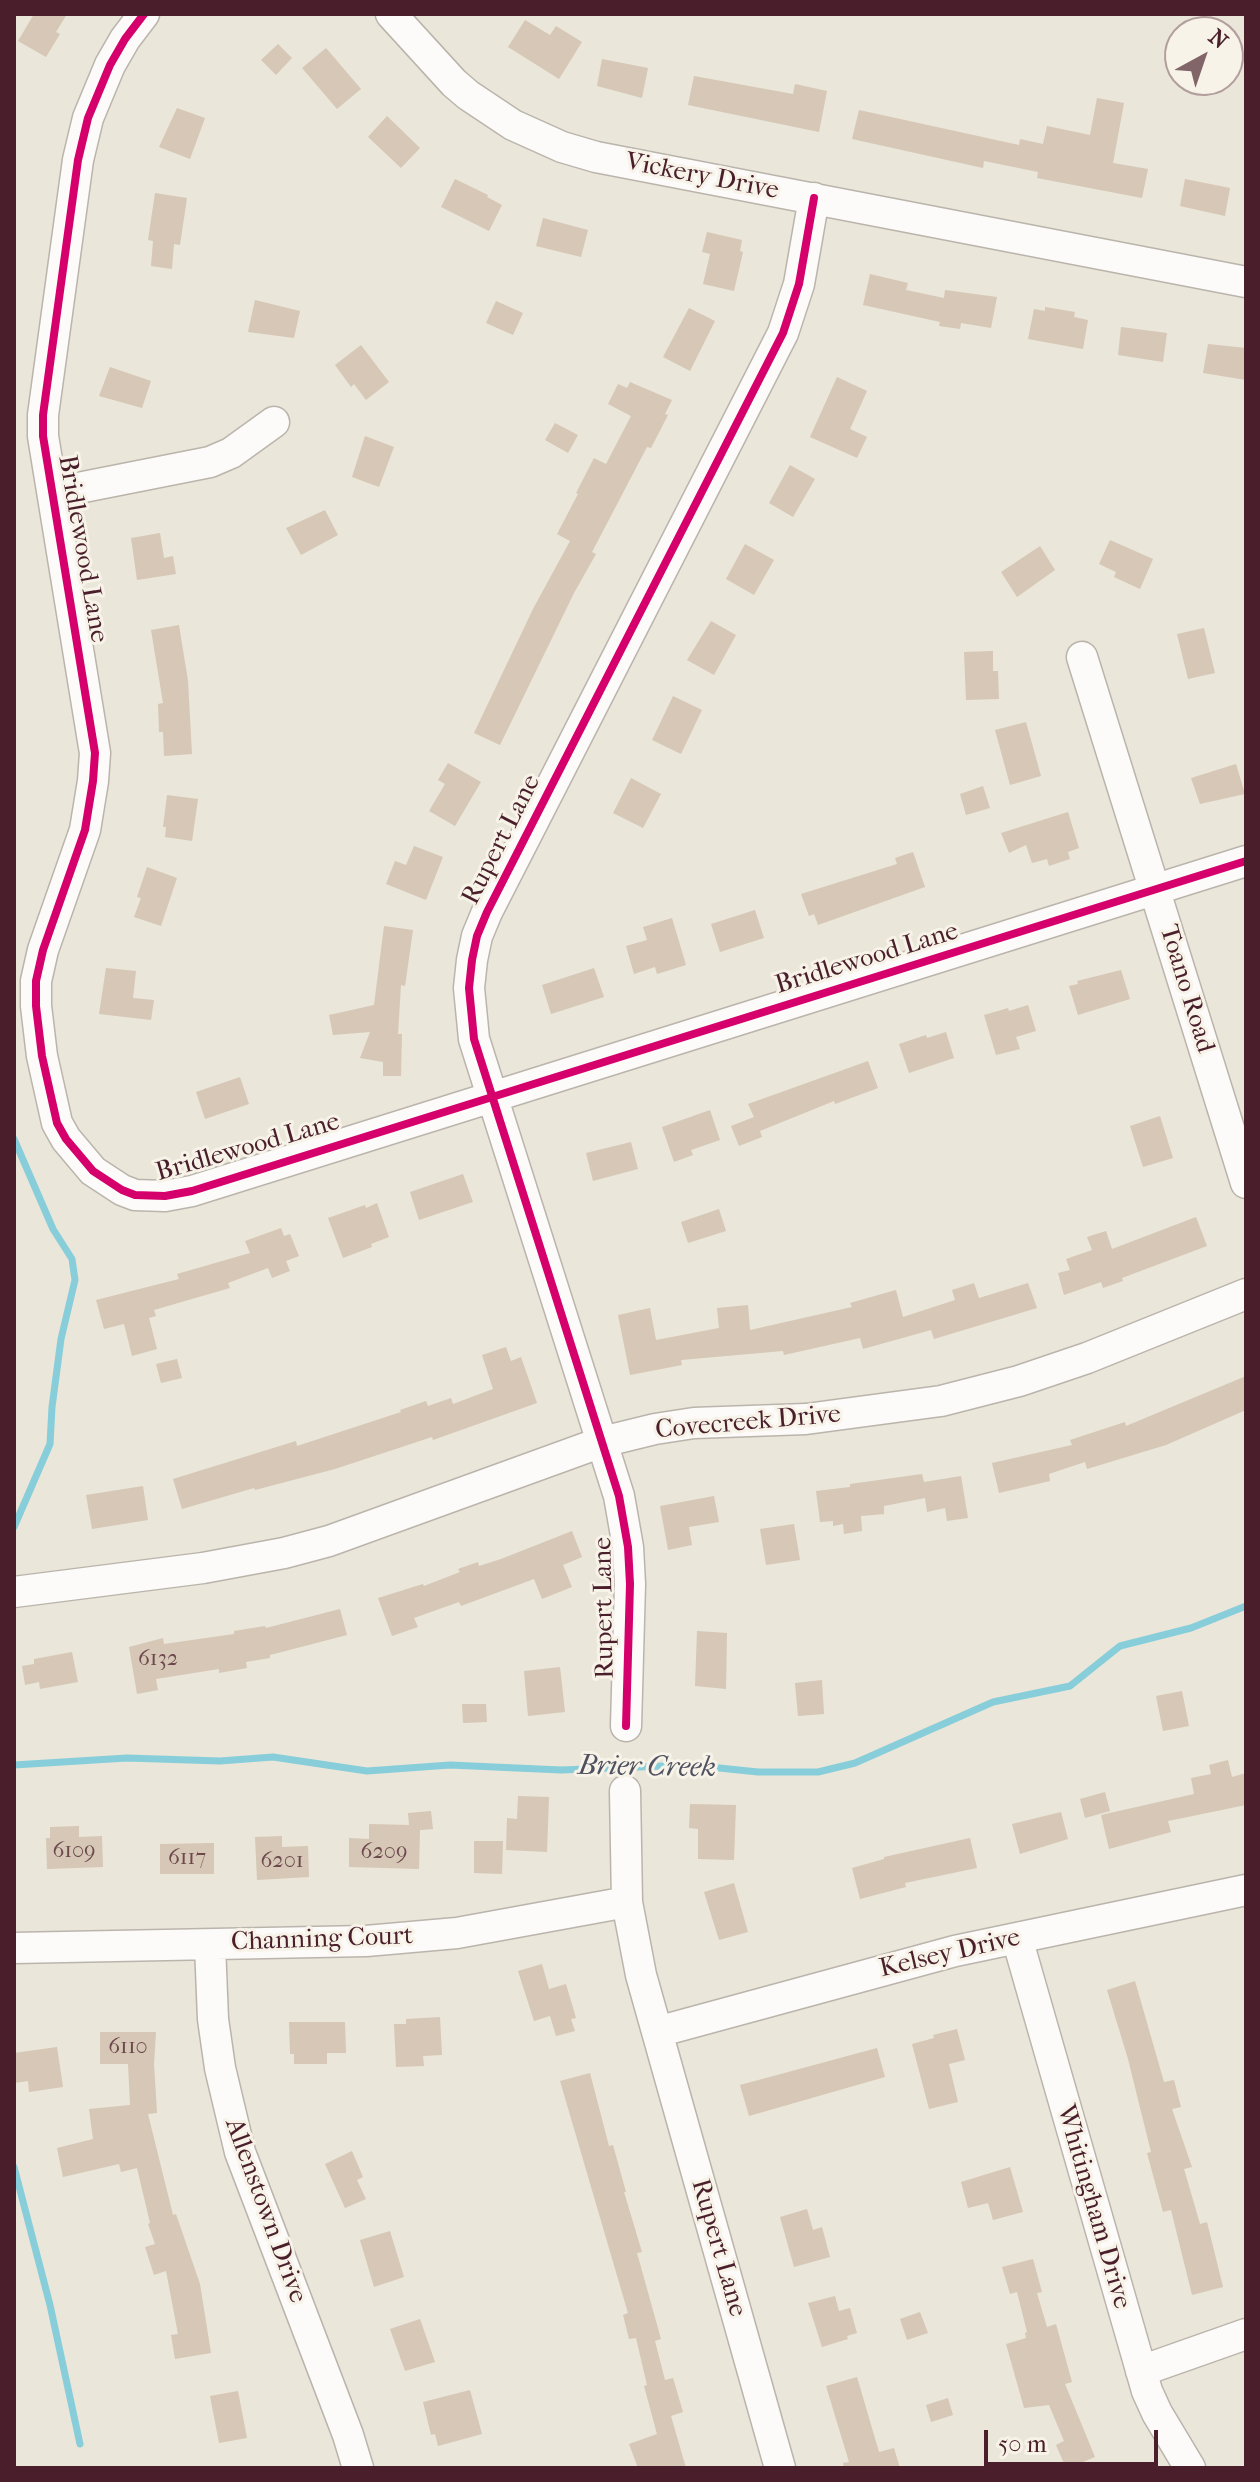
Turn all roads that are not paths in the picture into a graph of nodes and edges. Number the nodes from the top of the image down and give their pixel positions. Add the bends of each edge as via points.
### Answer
1 (144, 14) edge
2 (391, 14) edge
3 (814, 198) junction
4 (1246, 282) edge
5 (274, 422) dead end
6 (53, 493) junction
7 (1082, 657) dead end
8 (1246, 861) edge
9 (1155, 890) junction
10 (492, 1097) junction
11 (1246, 1183) edge
12 (1246, 1294) edge
13 (602, 1442) junction
14 (14, 1592) edge
15 (626, 1726) dead end
16 (625, 1791) dead end
17 (1246, 1890) edge
18 (627, 1902) junction
19 (1017, 1938) junction
20 (210, 1945) junction
21 (14, 1948) edge
22 (657, 2032) junction
23 (1246, 2334) edge
24 (1141, 2371) junction
25 (358, 2468) edge
26 (780, 2468) edge
27 (1190, 2468) edge

1 - 6 street, Bridlewood Lane via 98,90 78,160 45,387 43,436
2 - 3 street, Vickery Drive via 461,89 536,138 596,157
3 - 4 street, Vickery Drive
3 - 10 street, Rupert Lane via 799,284 783,333 477,936 470,1013
5 - 6 street via 210,462
6 - 10 street, Bridlewood Lane via 95,753 85,830 36,981 50,1099 66,1139 93,1171 122,1190 165,1196
7 - 9 street, Toano Road
8 - 9 street, Bridlewood Lane
9 - 10 street, Bridlewood Lane
9 - 11 street, Toano Road
10 - 13 street, Rupert Lane
12 - 13 street, Covecreek Drive via 1087,1358 941,1401 806,1419 694,1423
13 - 14 street, Covecreek Drive via 284,1553
13 - 15 street, Rupert Lane via 628,1547
16 - 18 street, Rupert Lane
17 - 19 street, Kelsey Drive
18 - 20 street, Channing Court via 457,1933
18 - 22 street, Rupert Lane
19 - 22 street, Kelsey Drive via 835,1981
19 - 24 street, Whitingham Drive
20 - 21 street, Channing Court
20 - 25 street, Allenstown Drive via 220,2068 240,2152
22 - 26 street, Rupert Lane
23 - 24 street
24 - 27 street, Whitingham Drive via 1157,2413

